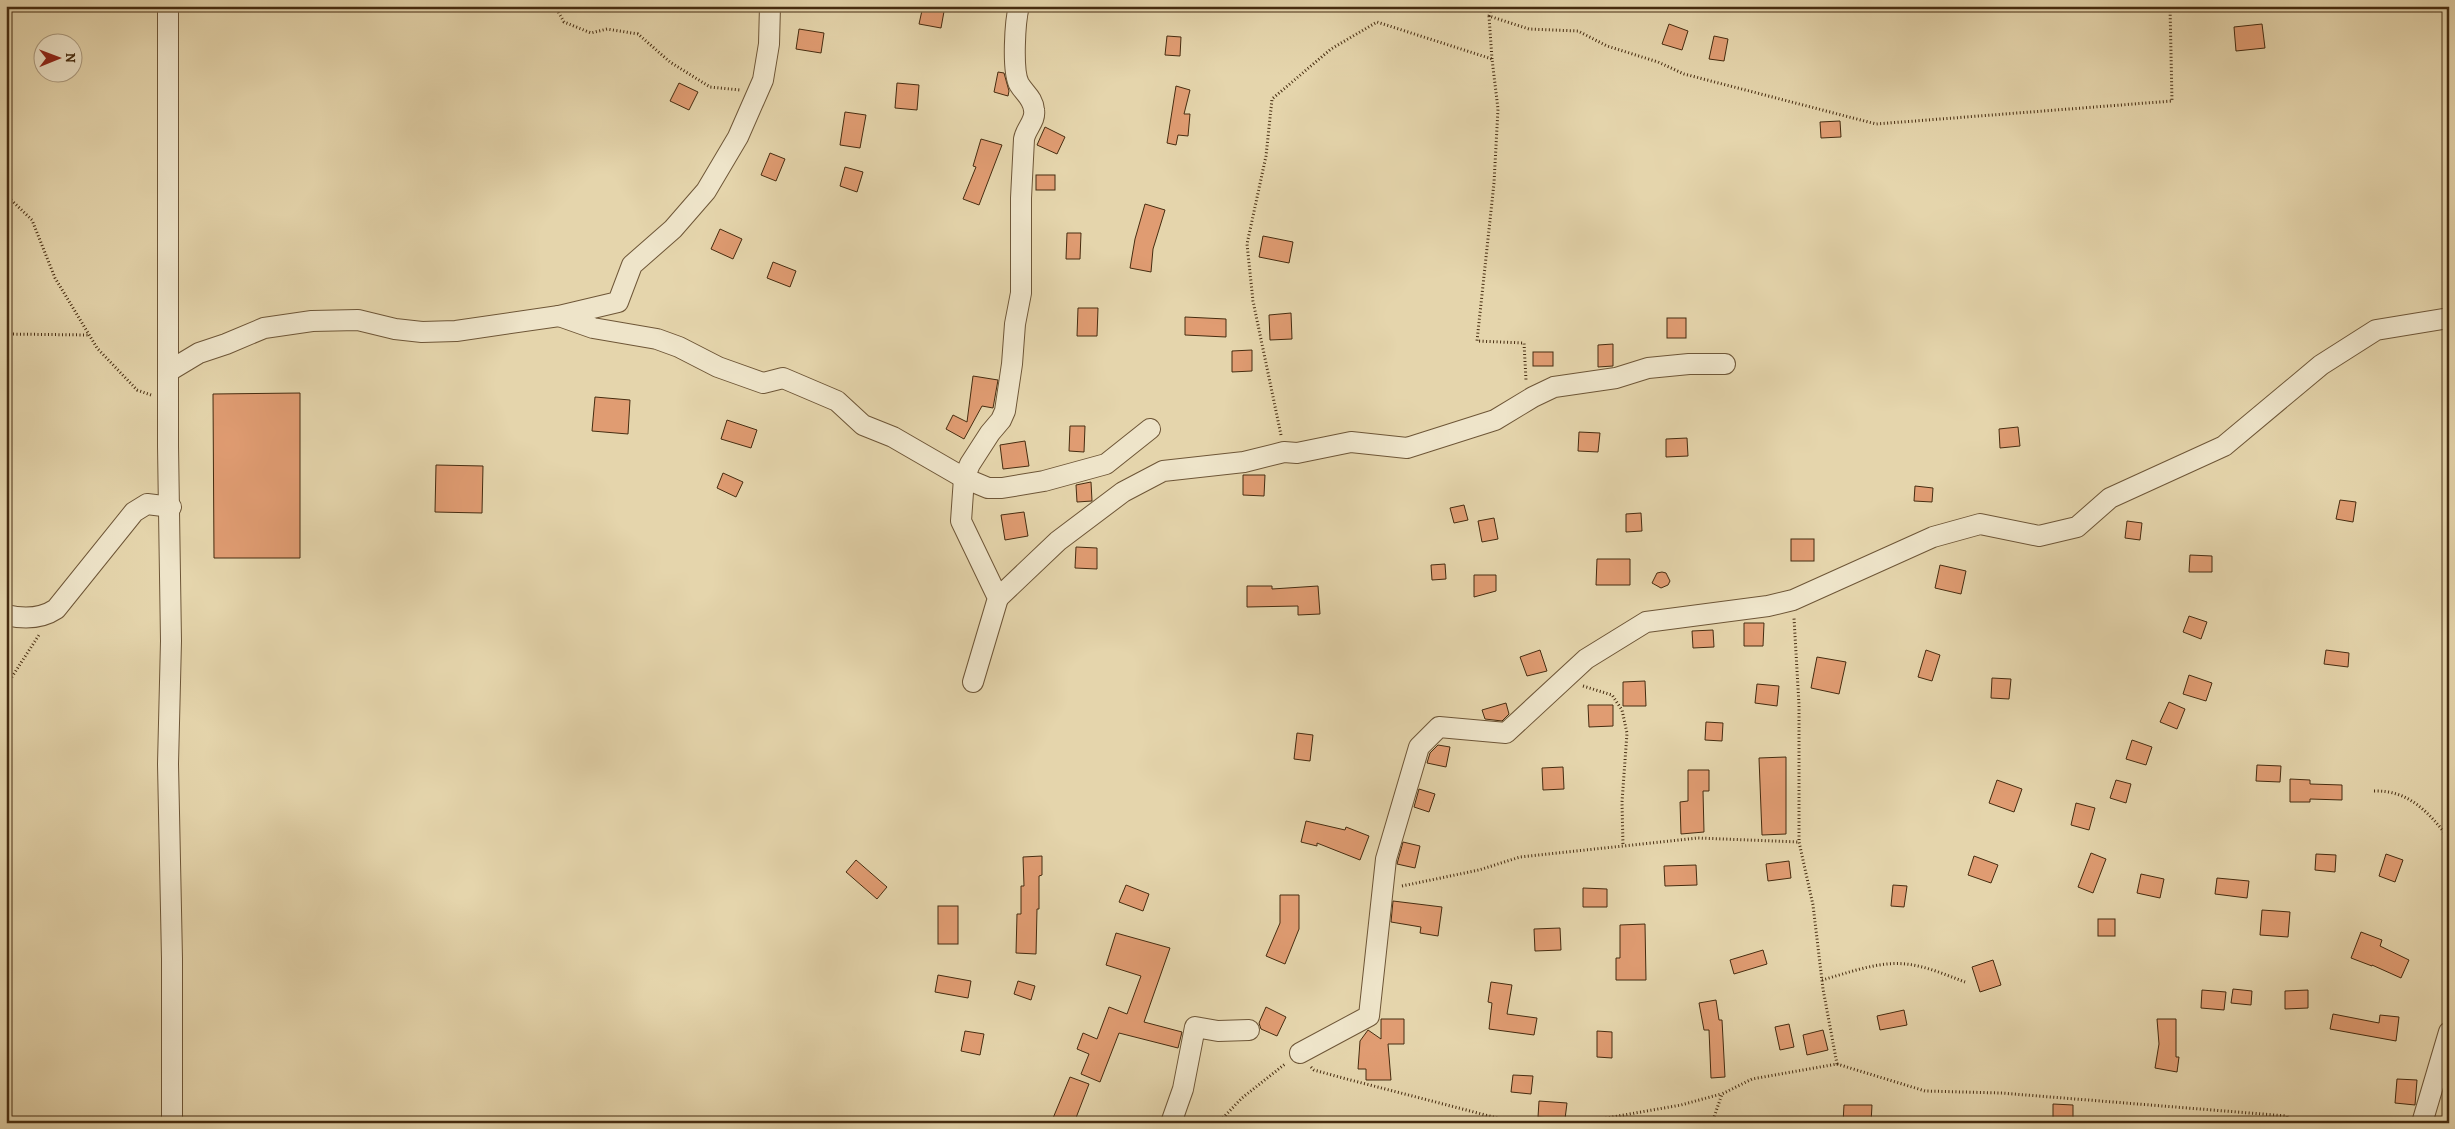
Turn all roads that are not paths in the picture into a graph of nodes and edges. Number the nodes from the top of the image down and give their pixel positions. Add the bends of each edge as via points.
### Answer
1 (168, 6) edge
2 (770, 6) edge
3 (1019, 6) edge
4 (618, 302) junction
5 (559, 316) junction
6 (2449, 318) edge
7 (592, 328) junction
8 (1726, 364) dead end
9 (169, 371) junction
10 (1150, 428) dead end
11 (964, 478) junction
12 (170, 507) junction
13 (998, 598) junction
14 (6, 615) edge
15 (973, 682) dead end
16 (1249, 1030) dead end
17 (2449, 1032) edge
18 (1300, 1053) road end
19 (172, 1123) edge
20 (1171, 1123) edge
21 (2422, 1123) edge

1 - 9 street
2 - 4 street via 769,44 763,80 738,137 706,191 673,229 632,265
3 - 11 street via 1016,70 1019,82 1033,100 1035,113 1024,139 1021,293 1014,324 1005,411
4 - 5 street
4 - 7 street
5 - 7 street
5 - 9 street via 456,332 413,331 358,320 312,321 264,328 199,353
6 - 18 street via 2376,330 2321,365 2224,446 2110,498 2077,527 2040,536 1980,524 1933,536 1793,600 1646,622 1586,659 1506,733 1439,727 1419,747 1386,859 1369,1016
7 - 11 street via 657,339 763,383 783,378 838,401 863,425 893,437
8 - 13 street via 1648,368 1616,378 1554,387 1494,420 1407,448 1351,442 1244,462 1163,472 1123,492 1058,541
9 - 12 street
10 - 11 street via 1106,464 1044,482 988,488
11 - 13 street via 961,521
12 - 14 street via 147,504 134,512 56,609 37,618
12 - 19 street via 168,764
13 - 15 street
16 - 20 street via 1218,1031 1195,1027 1183,1089
17 - 21 street

